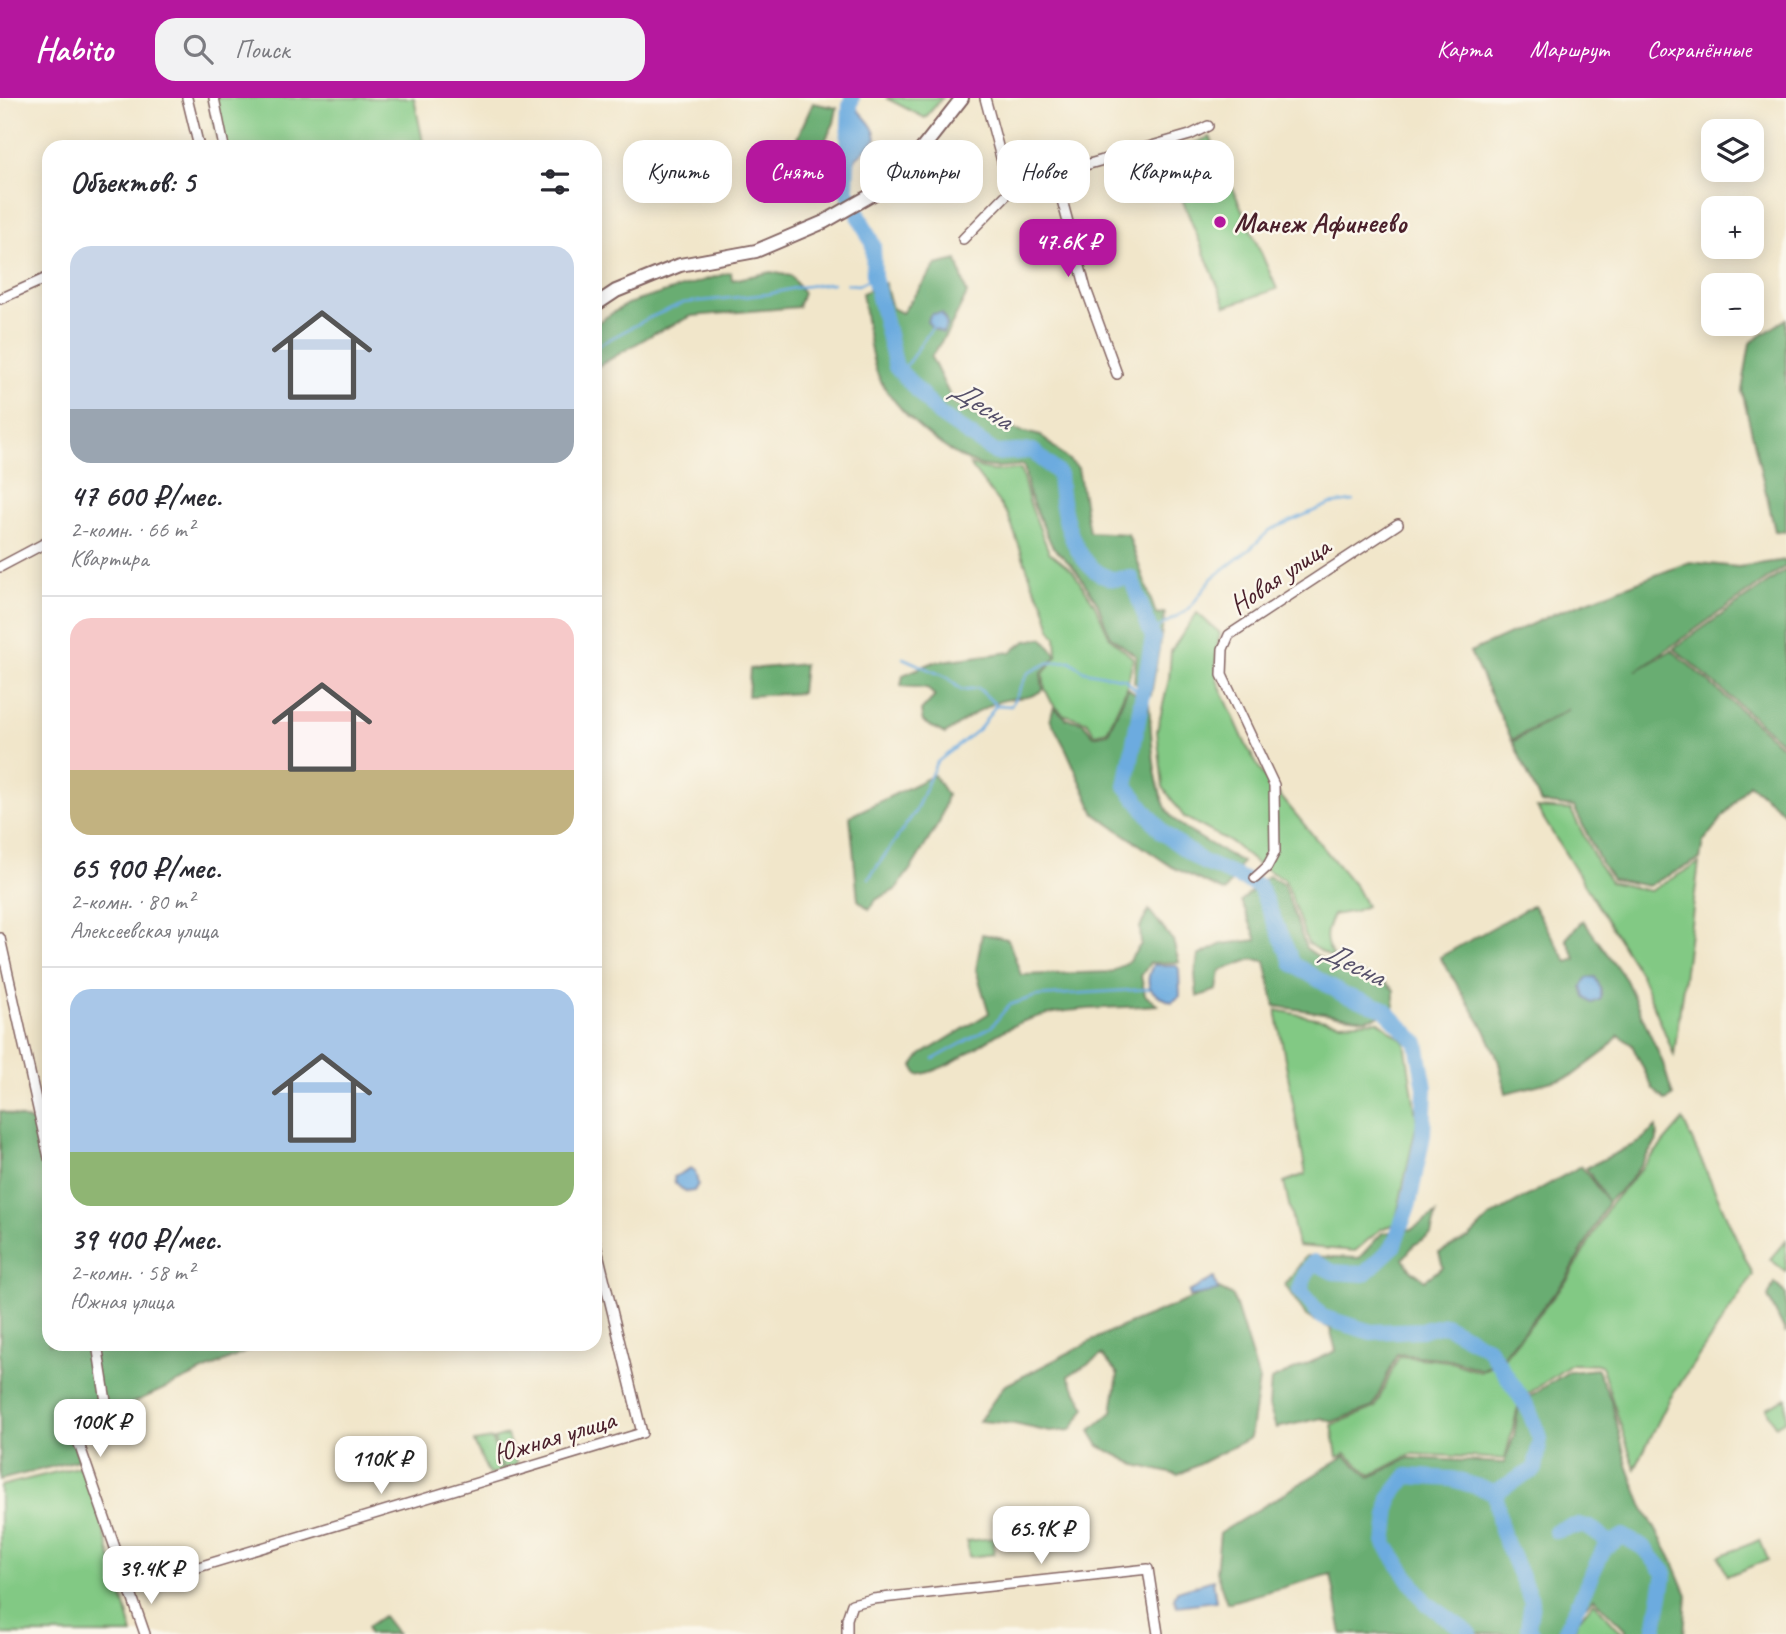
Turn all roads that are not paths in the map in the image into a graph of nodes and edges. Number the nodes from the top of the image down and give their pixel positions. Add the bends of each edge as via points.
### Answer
1 (187, 98) edge
2 (214, 98) edge
3 (962, 98) edge
4 (985, 98) edge
5 (1208, 126) dead end
6 (197, 140) edge
7 (223, 140) edge
8 (997, 143) edge
9 (1090, 164) edge
10 (998, 203) edge
11 (1063, 203) edge
12 (963, 239) dead end
13 (42, 280) edge
14 (0, 299) edge
15 (602, 300) edge
16 (1117, 374) dead end
17 (1398, 524) dead end
18 (42, 545) edge
19 (0, 567) edge
20 (1255, 878) dead end
21 (0, 938) edge
22 (42, 1127) edge
23 (602, 1270) edge
24 (98, 1351) edge
25 (129, 1588) junction
26 (145, 1634) edge
27 (847, 1634) edge
28 (1157, 1634) edge

1 - 6 street
2 - 7 street
3 - 15 street via 907,168 824,222 757,251 680,265
4 - 8 street
5 - 9 street
10 - 12 street
11 - 16 street via 1086,289
13 - 14 street
17 - 20 street, Новая улица via 1229,635 1223,649 1222,675 1274,785 1275,852
18 - 19 street
21 - 22 street
23 - 25 street, Южная улица via 642,1433
24 - 25 street via 107,1408 79,1434 78,1441
25 - 26 street
27 - 28 street via 852,1604 873,1599 1148,1569

